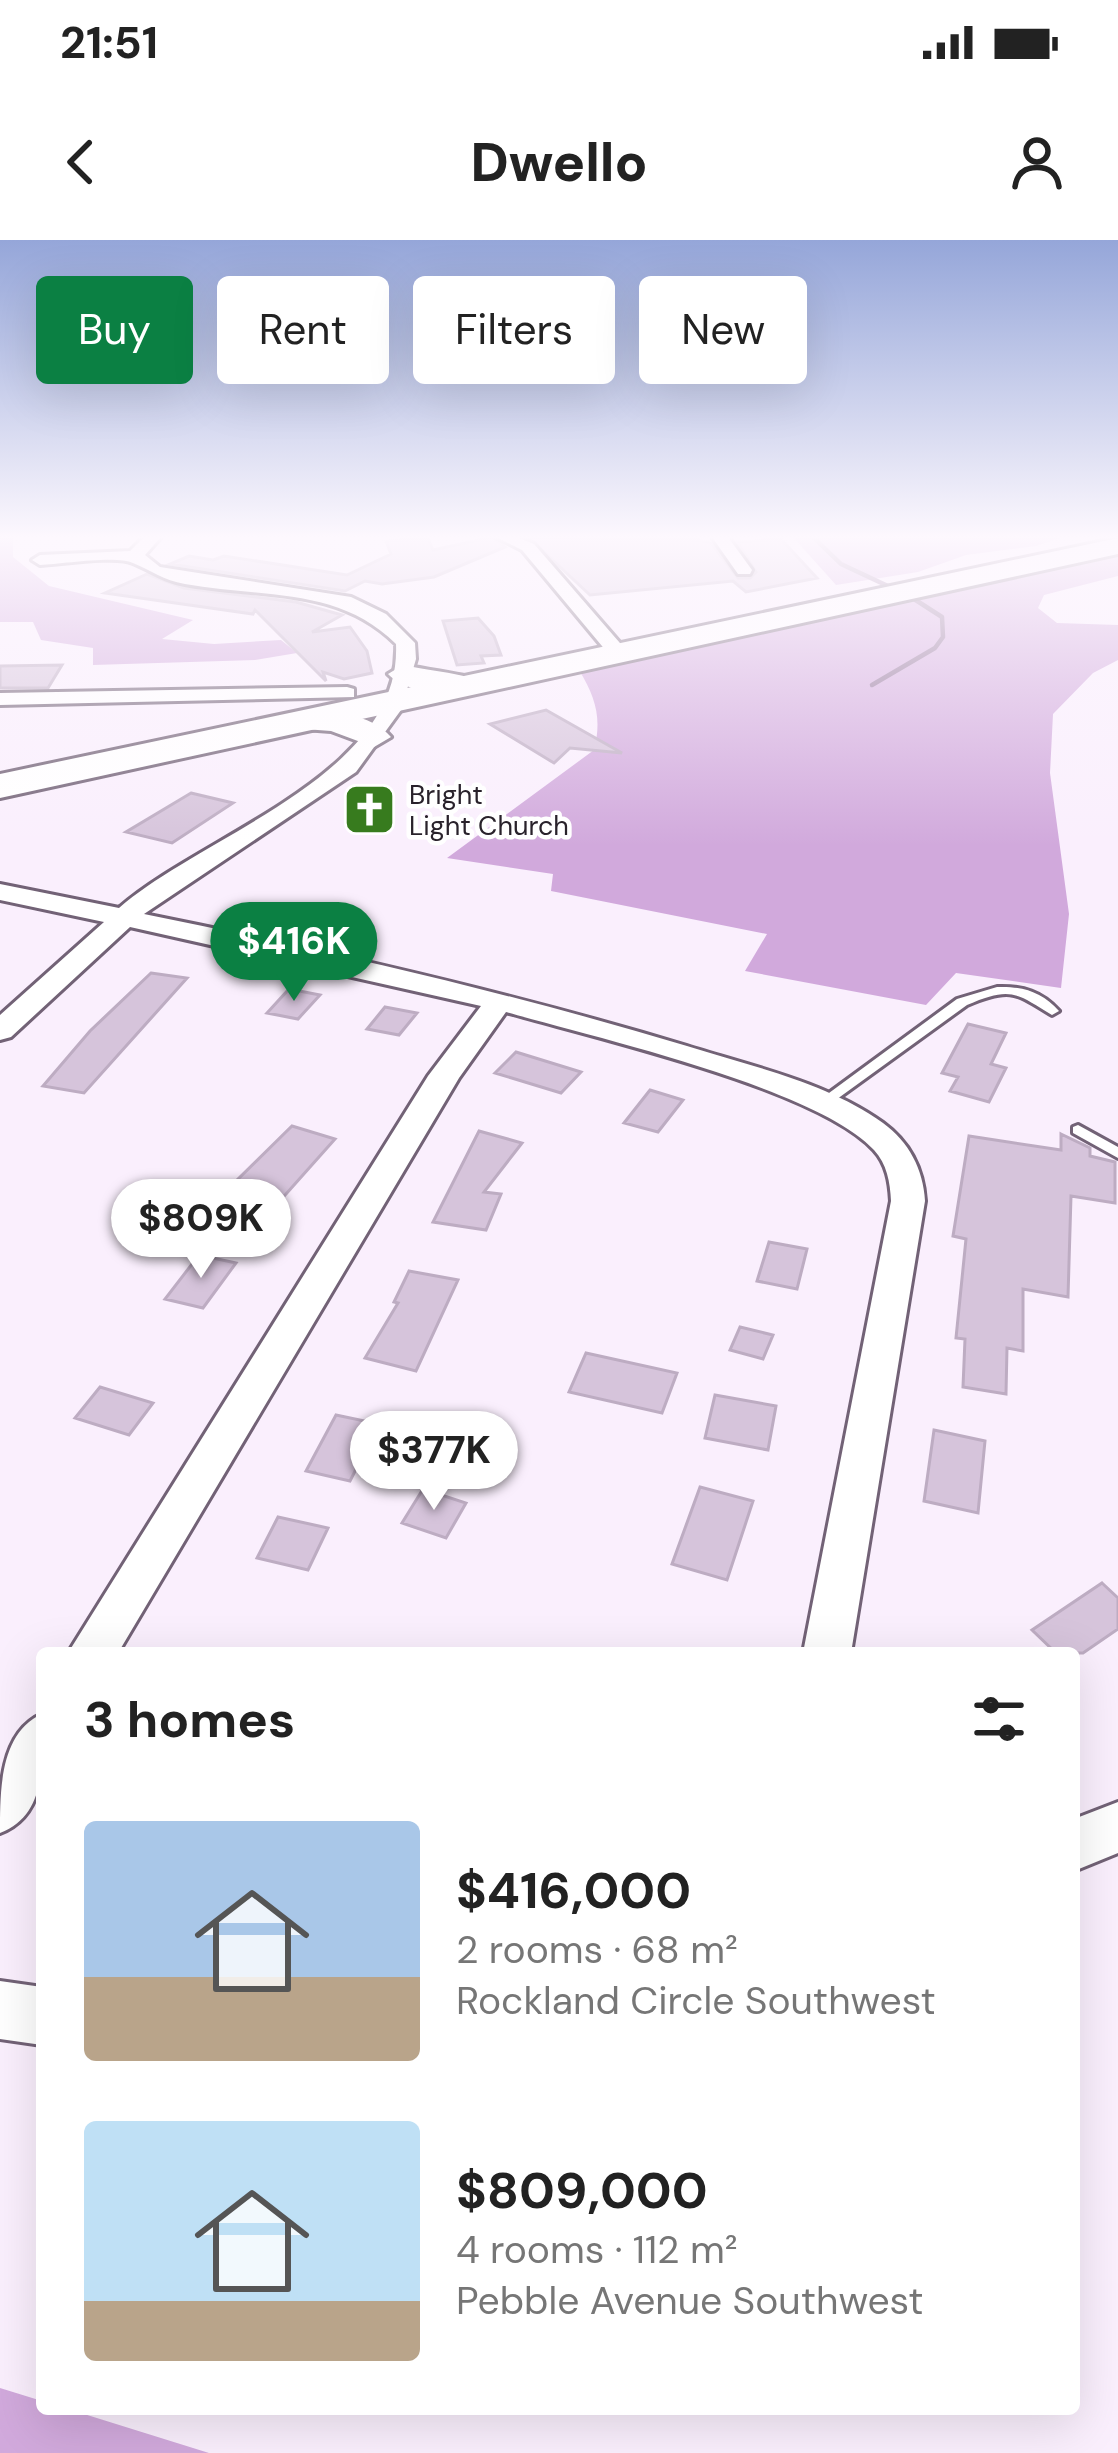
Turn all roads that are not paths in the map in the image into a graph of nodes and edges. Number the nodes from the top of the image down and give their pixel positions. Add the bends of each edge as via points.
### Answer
1 (403, 640) edge
2 (607, 640) edge
3 (682, 640) edge
4 (619, 654) junction
5 (397, 688) junction
6 (346, 693) dead end
7 (0, 699) edge
8 (303, 721) junction
9 (374, 737) junction
10 (0, 786) edge
11 (0, 892) edge
12 (123, 917) junction
13 (500, 1000) junction
14 (1052, 1011) dead end
15 (0, 1031) edge
16 (820, 1104) junction
17 (1078, 1130) dead end
18 (1118, 1153) edge
19 (96, 1647) edge
20 (827, 1647) edge
21 (36, 1747) edge
22 (0, 1808) edge
23 (1118, 1827) edge
24 (1080, 1843) edge
25 (0, 2010) edge
26 (36, 2014) edge

1 - 5 street via 408,655
2 - 4 street
3 - 4 highway
4 - 5 highway via 470,685
5 - 8 highway
5 - 9 street
6 - 7 street
8 - 9 main road via 336,721
8 - 10 highway
9 - 12 street via 309,796
11 - 12 street
12 - 13 street
12 - 15 street
13 - 16 street
13 - 19 street via 444,1076
14 - 16 lane via 1022,992 980,993
16 - 20 street via 886,1142 908,1180
17 - 18 lane
21 - 22 street
23 - 24 street
25 - 26 street

